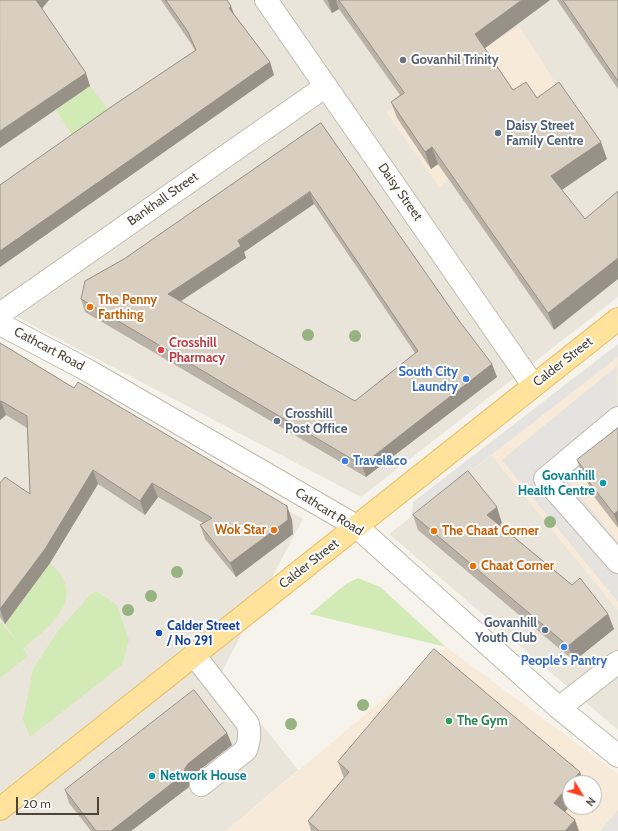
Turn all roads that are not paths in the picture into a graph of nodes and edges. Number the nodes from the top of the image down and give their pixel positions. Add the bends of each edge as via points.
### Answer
1 (266, 0) edge
2 (326, 86) junction
3 (0, 314) edge
4 (618, 319) edge
5 (0, 324) edge
6 (534, 385) junction
7 (618, 418) edge
8 (356, 526) junction
9 (618, 562) edge
10 (194, 655) junction
11 (618, 662) edge
12 (559, 708) junction
13 (618, 756) edge
14 (201, 785) dead end
15 (0, 809) edge

1 - 2 street, Daisy Street
2 - 3 street, Bankhall Street
2 - 6 street, Daisy Street
4 - 6 main road, Calder Street
5 - 8 street, Cathcart Road via 88,370
6 - 8 main road, Calder Street
7 - 9 street via 545,479
8 - 10 main road, Calder Street
8 - 12 street, Cathcart Road
10 - 14 street via 248,724 250,732 250,742 246,750
10 - 15 main road, Calder Street
11 - 12 street
12 - 13 street, Cathcart Road

